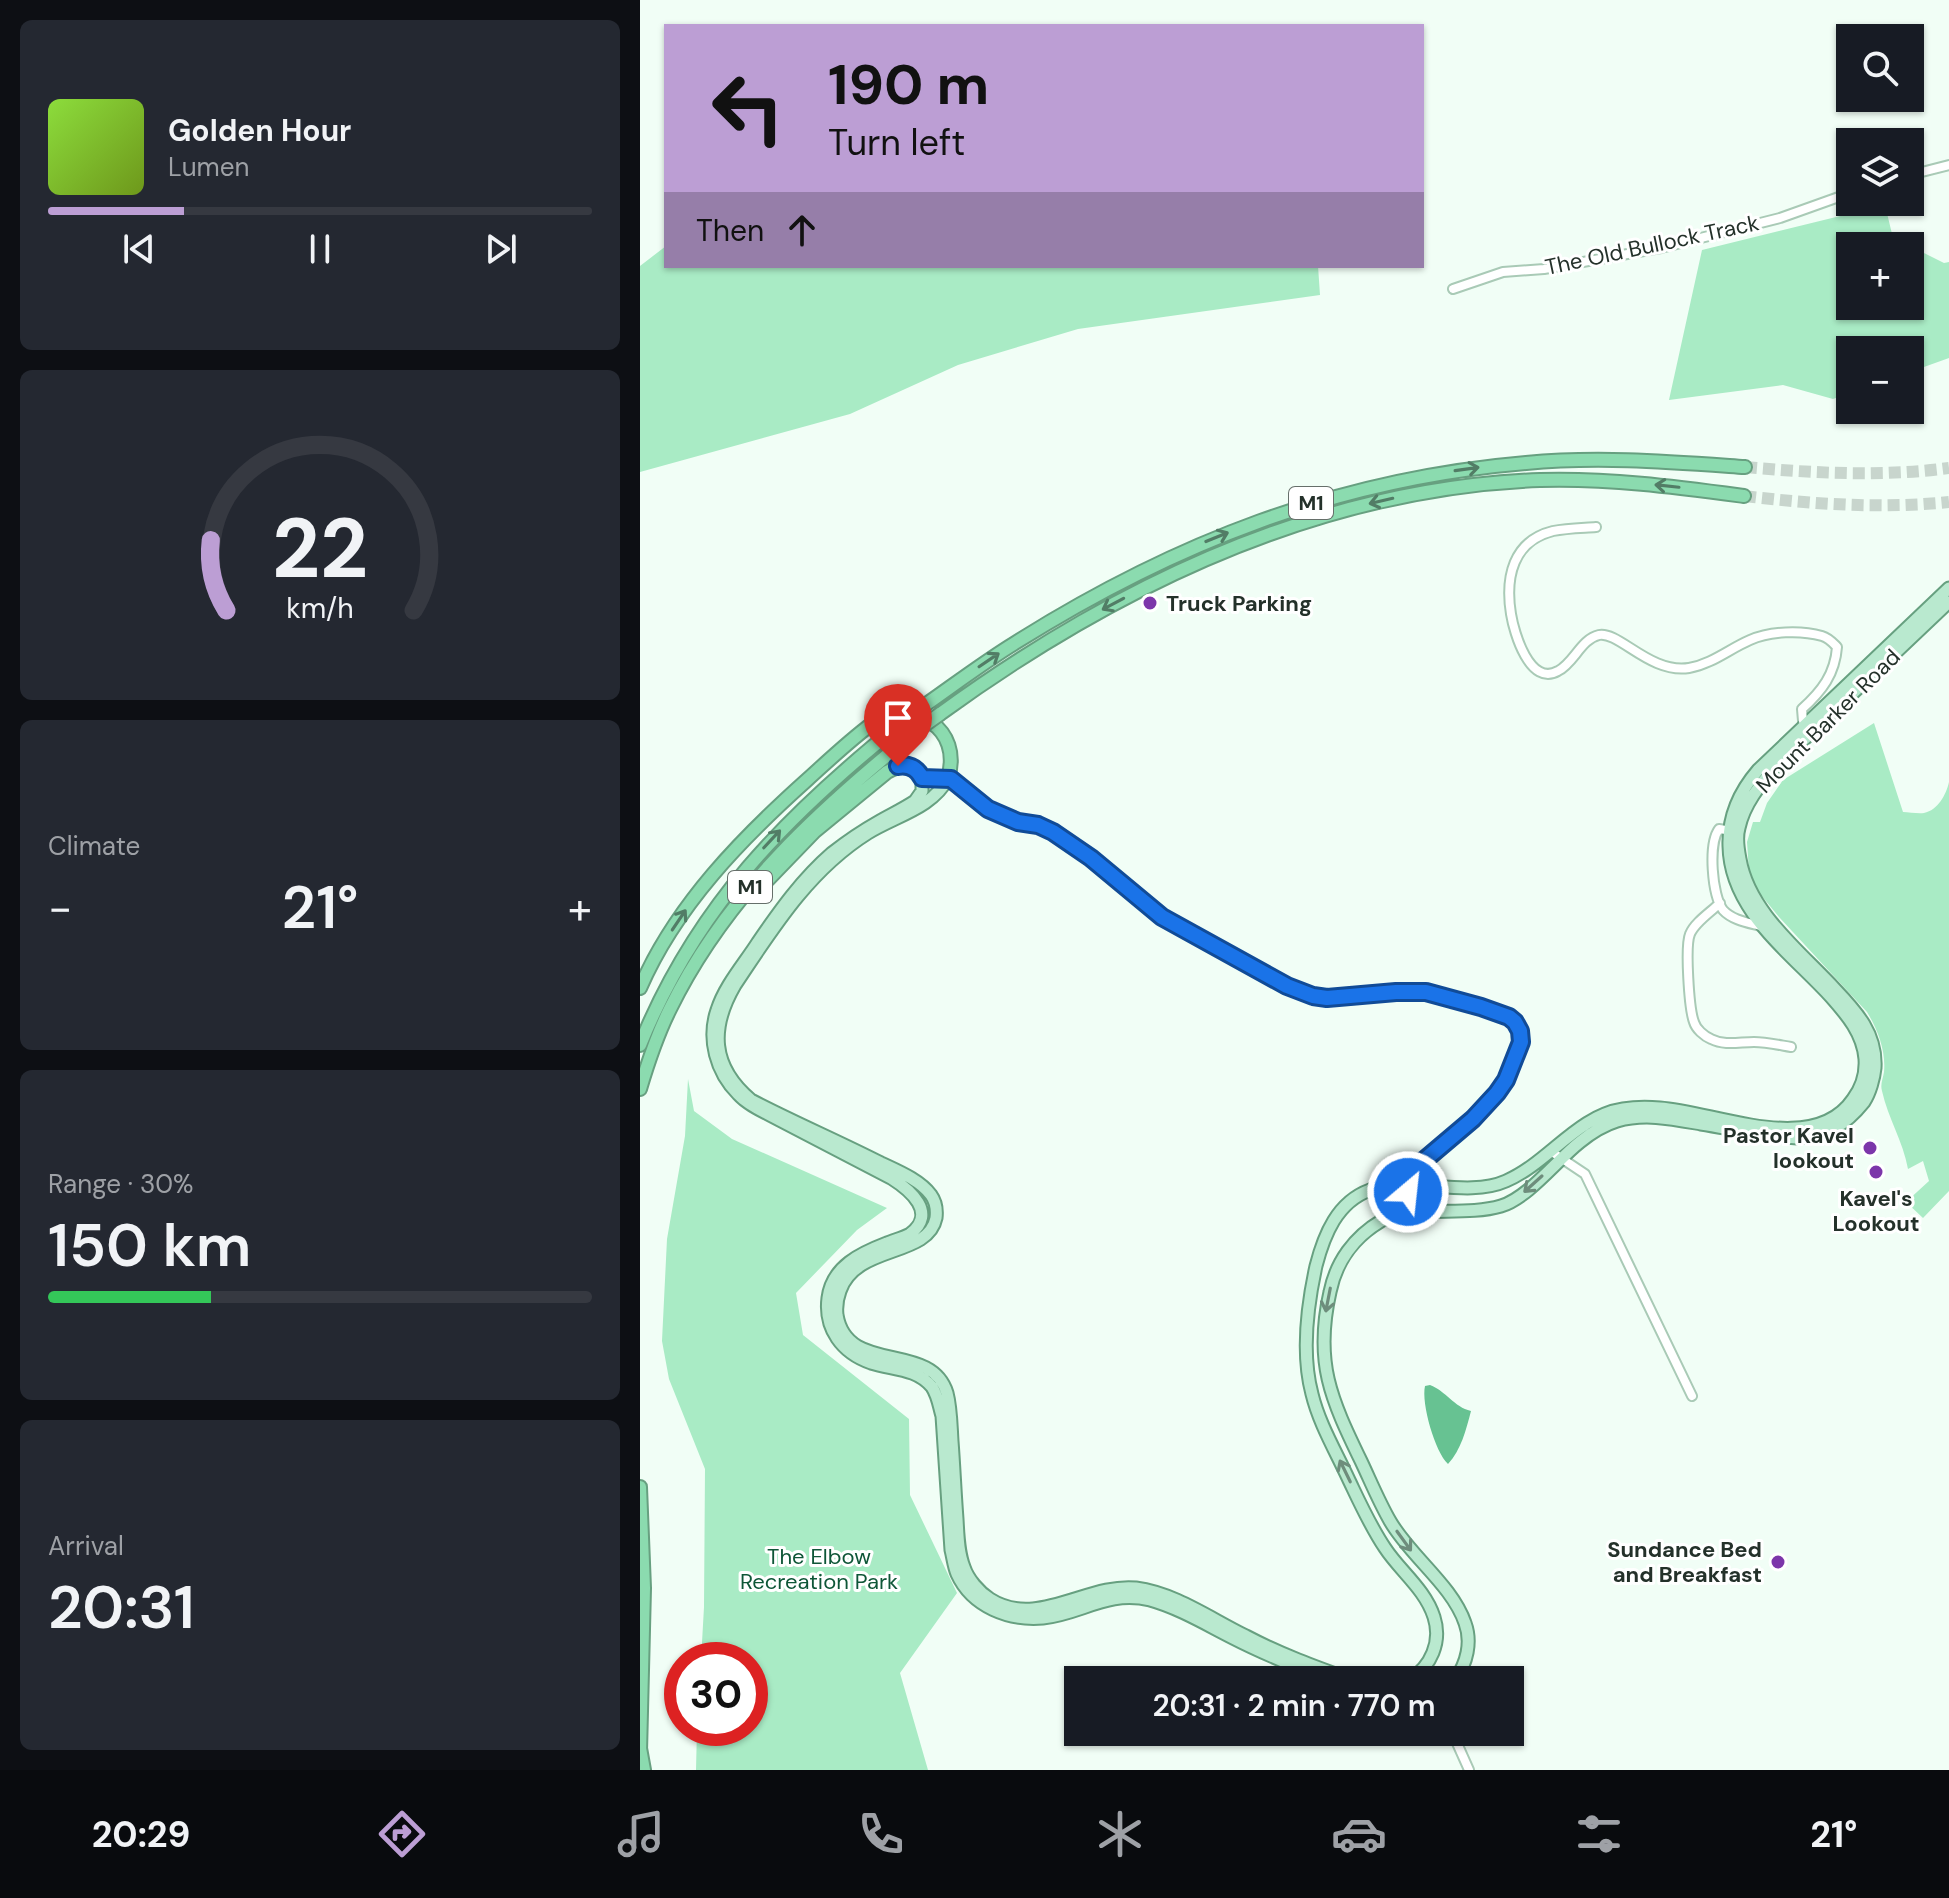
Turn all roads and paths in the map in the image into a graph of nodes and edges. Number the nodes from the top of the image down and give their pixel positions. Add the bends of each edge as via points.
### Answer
1 (1949, 165) edge
2 (1924, 171) edge
3 (1836, 198) edge
4 (1453, 289) dead end
5 (1745, 467) tunnel mouth
6 (1744, 496) tunnel mouth
7 (1596, 527) dead end
8 (1949, 588) edge
9 (1949, 602) edge
10 (1808, 729) junction
11 (922, 778) junction
12 (950, 779) junction
13 (1733, 831) junction
14 (1720, 903) junction
15 (1764, 927) junction
16 (640, 988) edge
17 (669, 1010) junction
18 (640, 1045) edge
19 (1791, 1047) dead end
20 (640, 1089) edge
21 (1556, 1156) junction
22 (1408, 1187) junction
23 (1692, 1396) dead end
24 (640, 1487) edge
25 (1292, 1666) edge
26 (1316, 1666) edge
27 (1429, 1666) edge
28 (1463, 1666) edge
29 (1458, 1746) edge
30 (640, 1750) edge
31 (644, 1770) edge
32 (1469, 1770) edge

1 - 2 street
3 - 4 street, The Old Bullock Track via 1676,244 1503,272
18 -> 5 highway, M1, bridge via 673,972 718,902 803,807 925,705 1012,645 1122,581 1238,528 1319,501 1416,478 1527,463 1613,460
6 -> 17 highway, M1, bridge via 1626,482 1540,480 1414,494 1251,540 1134,593 1024,656 940,714 834,801 763,871 713,937
7 - 10 street via 1540,536 1512,566 1513,626 1533,667 1557,672 1586,644 1604,635 1651,662 1678,669 1716,659 1763,635 1823,636 1837,647 1837,656 1828,682 1802,709
8 - 10 main road, Mount Barker Road
9 - 10 main road, Mount Barker Road
10 - 13 main road, Mount Barker Road via 1756,791
11 - 12 main road
11 - 17 highway via 909,766 892,769 815,831 761,886
11 - 25 main road via 915,801 841,846 797,888 717,1009 712,1037 716,1059 728,1083 758,1109 891,1178 918,1200 920,1221 911,1233 859,1255 839,1272 828,1294 828,1319 839,1343 857,1356 916,1374 938,1398 951,1550 964,1585 984,1605 1014,1617 1043,1618 1112,1598 1151,1601
16 -> 12 highway via 670,934 719,867 782,802 873,723 903,714 932,723 949,748
12 - 22 street via 986,808 1053,832 1162,917 1287,986 1327,998 1426,992 1515,1022 1521,1042 1506,1080 1473,1119 1414,1169
12 - 26 main road via 929,801 856,840 788,907 728,997 718,1023 723,1063 751,1100 895,1170 933,1197 935,1221 928,1233 854,1268 837,1300 837,1313 840,1328 861,1349 923,1365 940,1379 951,1424 961,1556 982,1593 1000,1605 1029,1610 1110,1588 1153,1591
13 - 14 street via 1719,829 1713,842
13 - 15 main road, Mount Barker Road via 1729,849 1735,882
13 - 21 main road, Mount Barker Road via 1743,874 1758,904 1868,1029 1875,1061 1866,1098 1849,1119 1819,1135 1783,1137 1638,1117 1615,1121
14 - 15 street via 1737,919
14 - 19 street via 1697,925 1688,943 1694,1022 1719,1042
15 - 21 main road, Mount Barker Road via 1839,1006 1859,1035 1865,1072 1843,1112 1816,1126 1785,1128 1661,1108 1620,1110 1588,1123
17 - 20 highway, M1
21 - 22 main road, Mount Barker Road via 1495,1185
21 - 23 street via 1585,1174
21 -> 28 main road, Mount Barker Road via 1521,1196 1506,1205 1384,1220 1344,1255 1327,1303 1324,1363 1338,1415 1390,1521 1452,1598 1466,1625
27 -> 22 main road, Mount Barker Road via 1436,1644 1435,1619 1371,1526 1327,1434 1311,1392 1307,1347 1321,1249 1336,1217 1373,1189
24 - 30 highway
29 - 32 street
30 - 31 highway

